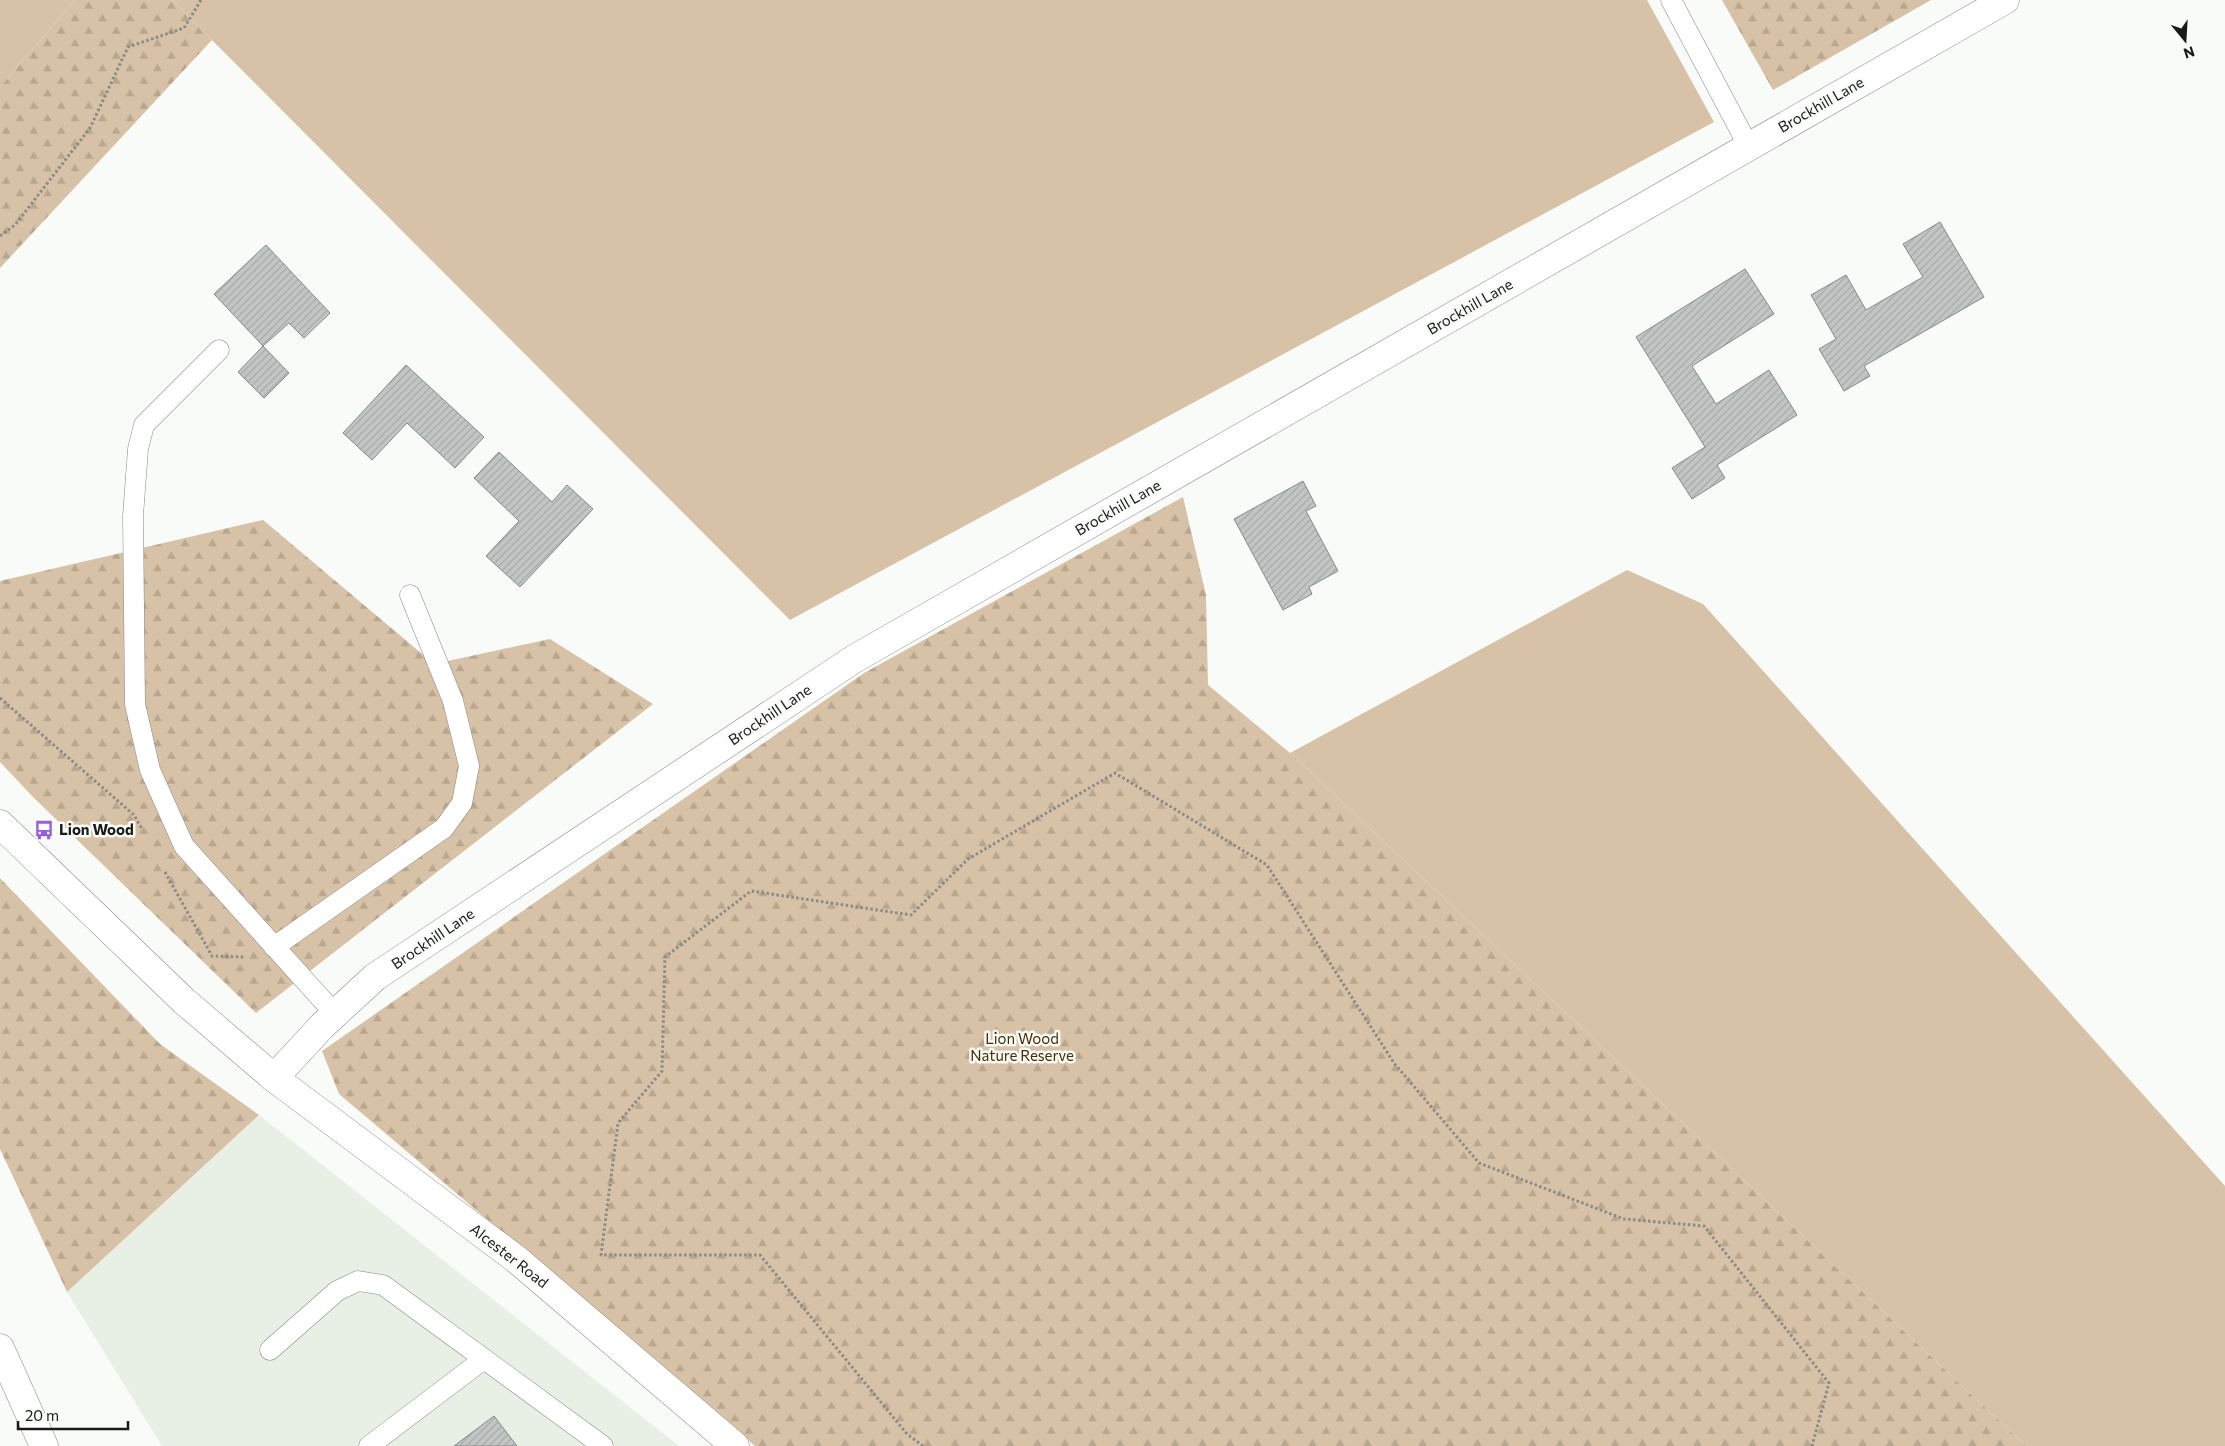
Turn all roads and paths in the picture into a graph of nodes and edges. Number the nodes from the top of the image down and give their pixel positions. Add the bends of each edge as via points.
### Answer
1 (201, 0) edge
2 (1671, 0) edge
3 (2005, 0) edge
4 (1750, 147) junction
5 (0, 236) edge
6 (218, 350) dead end
7 (410, 595) dead end
8 (0, 824) edge
9 (274, 947) junction
10 (335, 1014) junction
11 (274, 1078) junction
12 (0, 1348) edge
13 (270, 1350) dead end
14 (484, 1359) junction
15 (44, 1446) edge
16 (369, 1446) edge
17 (603, 1446) edge
18 (735, 1446) edge
19 (923, 1446) edge
20 (1812, 1446) edge

1 - 5 path via 184,28 128,46 90,128 15,225
2 - 4 lane
3 - 4 main road, Brockhill Lane
4 - 10 main road, Brockhill Lane via 854,659 375,977
6 - 9 lane via 144,425 138,449 133,516 135,704 150,770 184,846
7 - 9 lane via 453,701 469,766 462,803 444,828
8 - 11 main road, Alcester Road via 184,1001
9 - 10 lane
10 - 11 main road, Brockhill Lane
11 - 18 main road, Alcester Road via 516,1260
12 - 15 main road
13 - 14 lane via 337,1291 358,1281 384,1285
14 - 16 lane
14 - 17 lane
19 - 20 path via 907,1434 760,1255 601,1255 618,1123 662,1071 666,957 751,891 911,915 968,859 1115,773 1266,865 1394,1063 1479,1163 1624,1219 1704,1226 1830,1383

